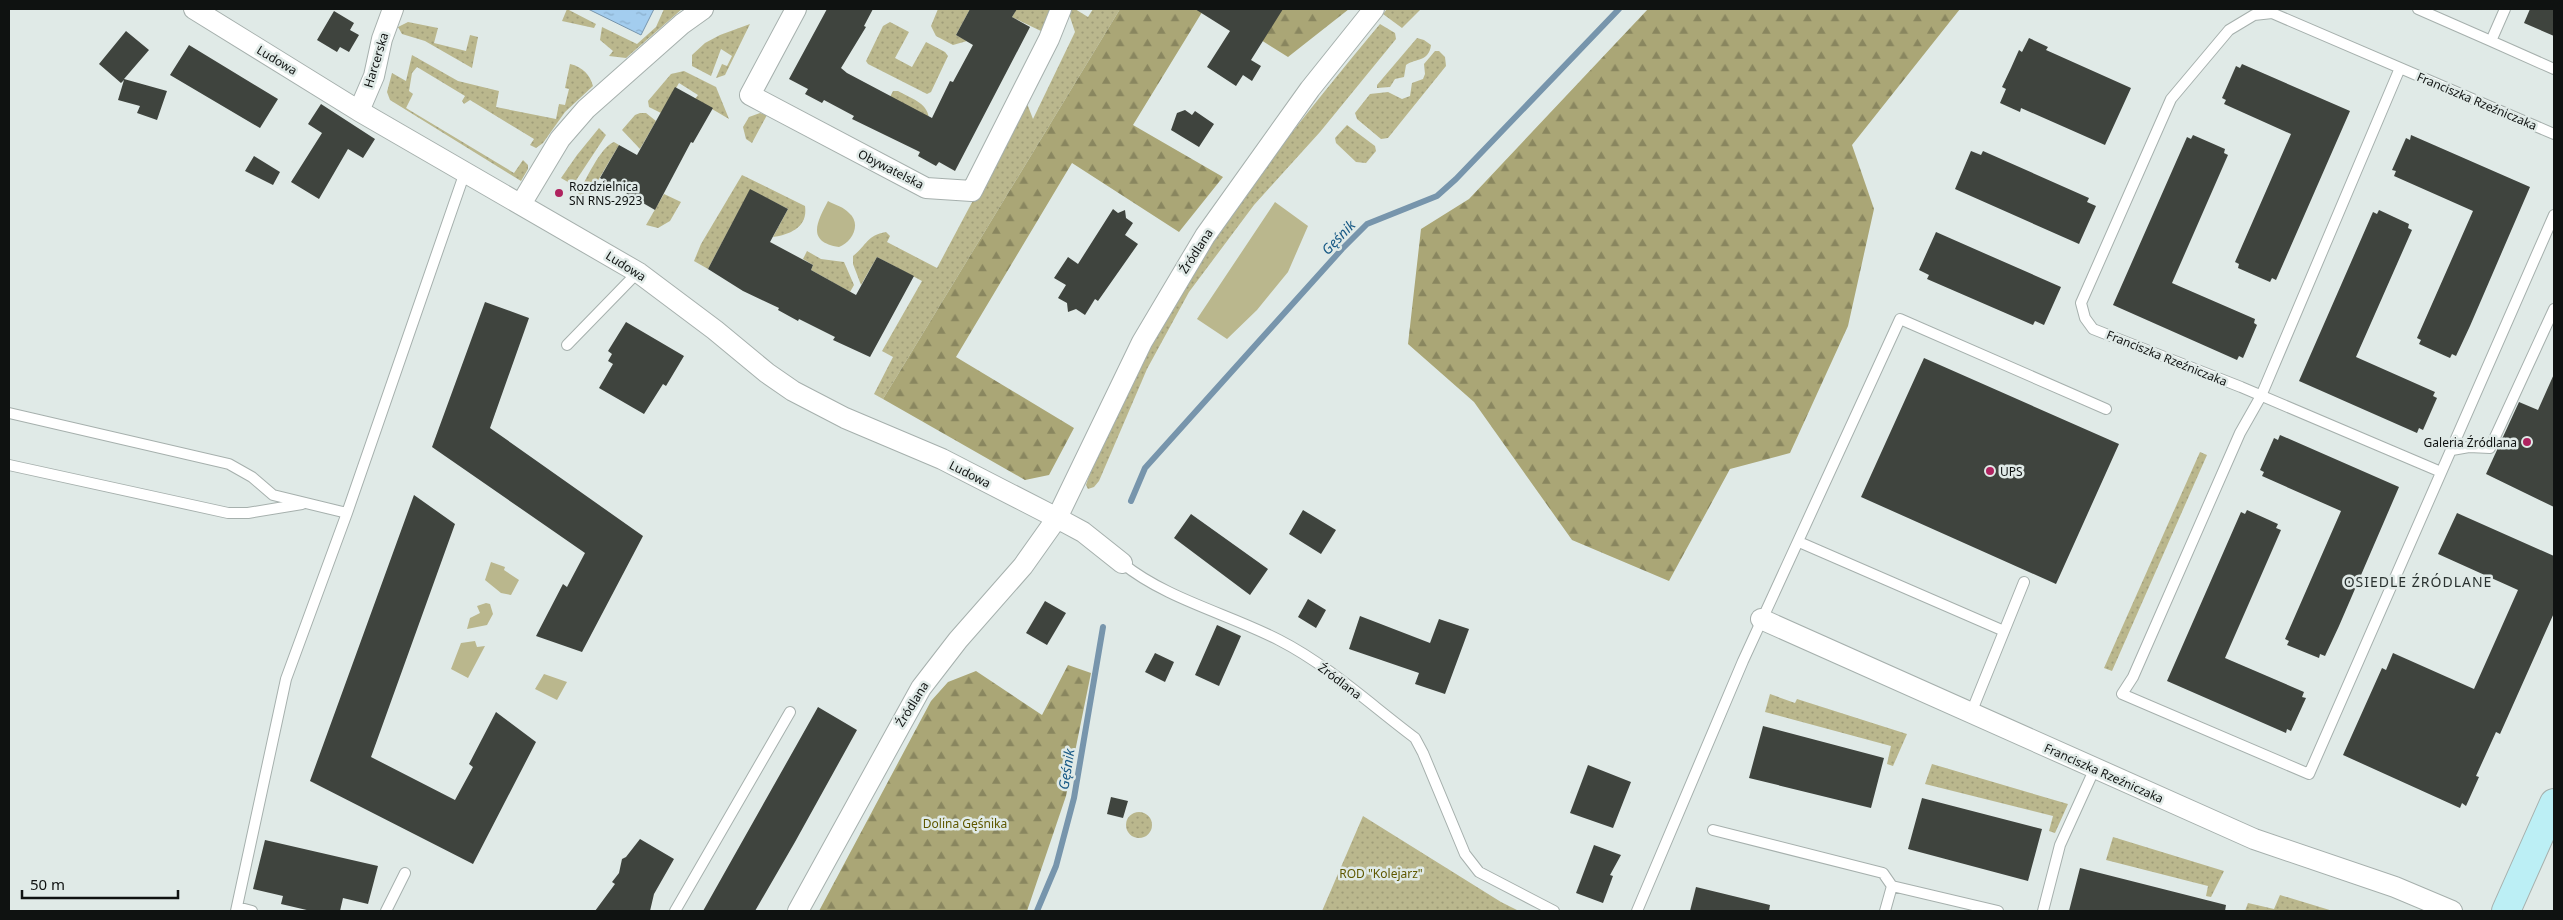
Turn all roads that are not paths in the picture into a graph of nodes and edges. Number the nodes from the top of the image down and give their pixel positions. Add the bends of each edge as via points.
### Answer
1 (194, 9) edge
2 (392, 9) edge
3 (703, 9) edge
4 (796, 9) edge
5 (1061, 9) edge
6 (1374, 9) edge
7 (2418, 9) edge
8 (2505, 9) edge
9 (2491, 41) junction
10 (2400, 68) junction
11 (2554, 69) edge
12 (359, 111) junction
13 (2554, 134) edge
14 (465, 172) junction
15 (521, 204) junction
16 (2554, 215) edge
17 (638, 272) junction
18 (2554, 309) edge
19 (567, 345) dead end
20 (2261, 396) junction
21 (2106, 409) dead end
22 (9, 413) edge
23 (2452, 450) junction
24 (9, 465) edge
25 (2441, 472) junction
26 (306, 503) junction
27 (347, 514) junction
28 (1057, 518) junction
29 (1799, 542) junction
30 (1122, 563) joint
31 (2024, 582) dead end
32 (1761, 620) junction
33 (2004, 631) junction
34 (790, 712) dead end
35 (1970, 713) junction
36 (2095, 768) junction
37 (2554, 803) edge
38 (1713, 830) dead end
39 (405, 872) dead end
40 (1892, 886) junction
41 (237, 909) edge
42 (252, 911) edge
43 (386, 911) edge
44 (675, 911) edge
45 (798, 911) edge
46 (1554, 911) edge
47 (1637, 911) edge
48 (1885, 911) edge
49 (1998, 911) edge
50 (2043, 911) edge
51 (2452, 911) edge
52 (2506, 911) edge

1 - 12 street, Ludowa
2 - 12 street, Harcerska via 374,76
3 - 15 street via 586,109 560,139
4 - 5 street, Obywatelska via 750,96 926,188 972,191
6 - 28 street, Źródlana via 1309,91 1205,236 1172,288 1111,402
7 - 9 lane
8 - 9 lane
9 - 11 lane
10 - 13 lane, Franciszka Rzeźniczaka
10 - 20 lane
10 - 20 lane, Franciszka Rzeźniczaka via 2272,14 2254,15 2229,30 2171,99 2081,303 2084,318 2093,329
12 - 14 street, Ludowa
14 - 15 street, Ludowa
14 - 27 lane
15 - 17 street, Ludowa
16 - 23 lane
17 - 19 lane
17 - 28 street, Ludowa via 793,390 845,418 942,459
18 - 23 lane via 2490,448
20 - 25 lane, Franciszka Rzeźniczaka
20 - 25 lane via 2240,433 2133,677 2122,694 2308,774
21 - 29 lane via 1900,319
22 - 26 lane via 229,464 252,477 273,495
23 - 25 lane
24 - 26 lane via 228,513 248,513
26 - 27 lane
27 - 41 lane via 286,679
28 - 30 street, Źródlana via 1083,532
28 - 45 street, Źródlana via 1022,566 921,688
29 - 32 lane
29 - 33 lane
30 - 46 lane, Źródlana via 1148,581 1300,652 1415,738 1465,854 1479,872
31 - 33 lane
32 - 35 street, Franciszka Rzeźniczaka
32 - 47 lane
33 - 35 lane
34 - 44 lane
35 - 36 street, Franciszka Rzeźniczaka
36 - 50 lane via 2060,845
36 - 51 street, Franciszka Rzeźniczaka via 2275,848 2395,887
37 - 52 street
38 - 40 lane via 1883,873
39 - 43 lane
40 - 48 lane
40 - 49 lane
41 - 42 lane

